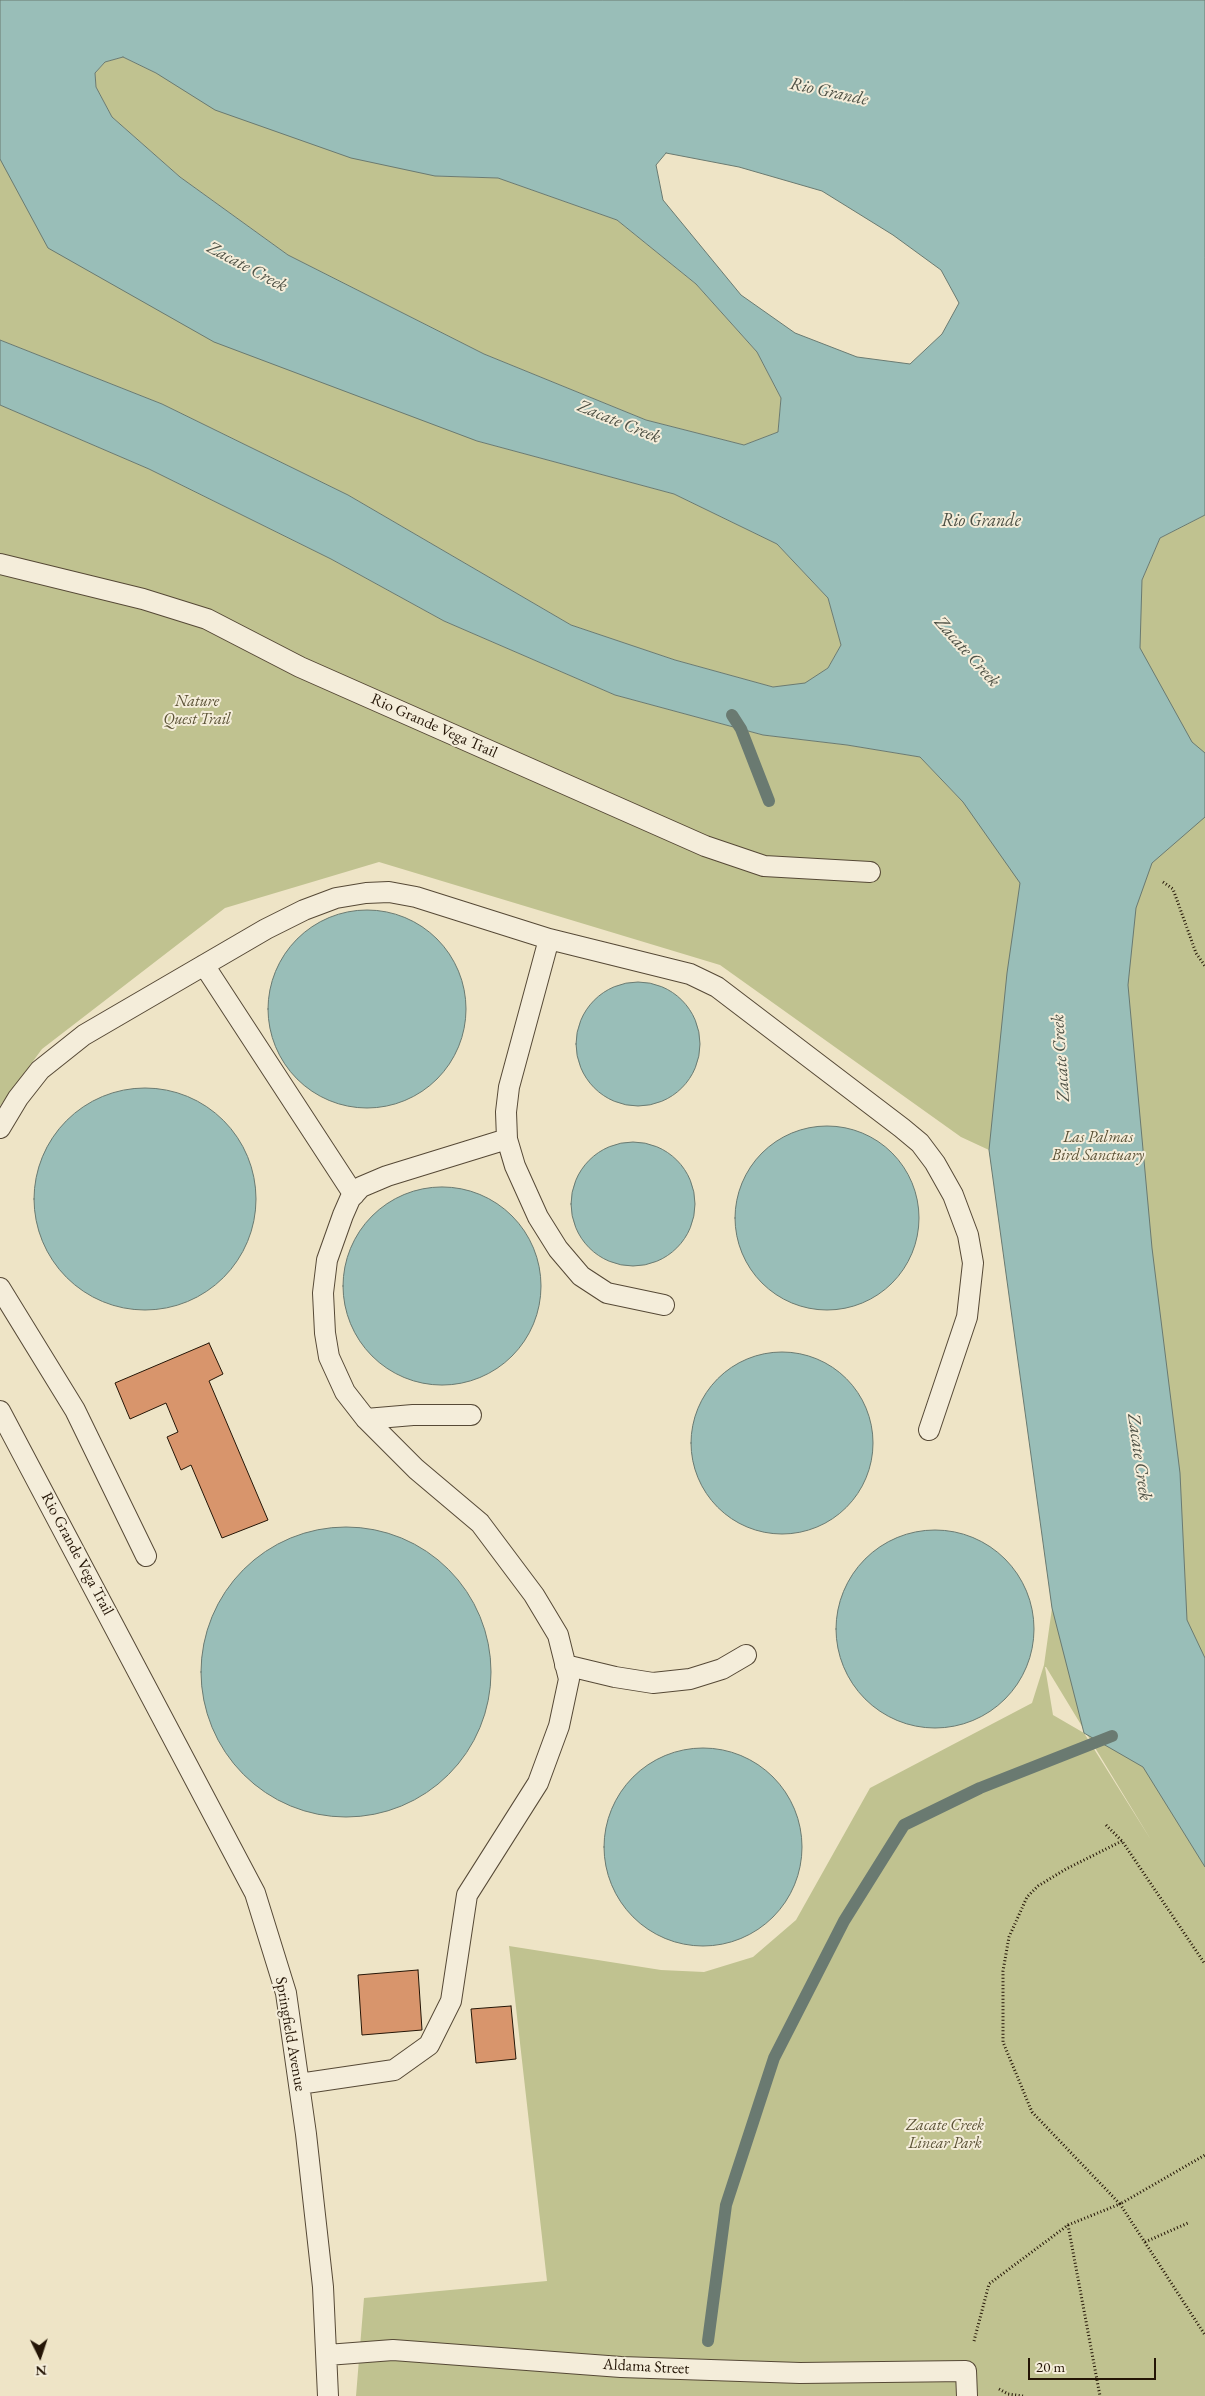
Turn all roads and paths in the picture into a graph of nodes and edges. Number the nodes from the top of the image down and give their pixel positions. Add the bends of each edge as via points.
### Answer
1 (0, 564) edge
2 (870, 872) dead end
3 (1163, 882) dead end
4 (550, 939) junction
5 (204, 965) junction
6 (1205, 966) edge
7 (0, 1128) edge
8 (507, 1139) junction
9 (354, 1195) junction
10 (0, 1288) edge
11 (664, 1305) dead end
12 (0, 1411) edge
13 (471, 1416) dead end
14 (366, 1419) junction
15 (930, 1430) dead end
16 (146, 1556) dead end
17 (746, 1655) dead end
18 (565, 1665) junction
19 (153, 1698) joint
20 (1106, 1825) dead end
21 (1122, 1841) junction
22 (1205, 1964) edge
23 (299, 2084) junction
24 (1205, 2155) edge
25 (1120, 2204) junction
26 (1188, 2223) dead end
27 (1068, 2226) junction
28 (1146, 2242) junction
29 (1205, 2335) edge
30 (327, 2354) junction
31 (966, 2371) junction
32 (328, 2396) edge
33 (967, 2396) edge
34 (1100, 2396) edge

1 - 2 lane, Rio Grande Vega Trail via 143,599 207,619 300,667 705,846 764,866
3 - 6 path via 1173,890 1196,953
4 - 5 lane via 416,897 389,892 366,893 336,898 304,910
4 - 8 lane via 509,1087
4 - 15 lane via 690,974 717,986 902,1128 936,1163 965,1227 973,1263 967,1317
5 - 7 lane via 76,1041 40,1070
5 - 9 lane
8 - 9 lane via 387,1176 362,1187
8 - 11 lane via 515,1166 538,1217 581,1276 607,1292
9 - 14 lane via 327,1260 323,1293 325,1333 335,1373
10 - 16 lane via 75,1410
12 - 19 lane, Rio Grande Vega Trail
13 - 14 lane via 413,1415
14 - 18 lane via 416,1469 480,1523 534,1595 558,1635
17 - 18 lane via 722,1669 690,1679 653,1683
18 - 23 lane via 569,1679 559,1726 538,1783 466,1895 451,2002 429,2045 394,2070
19 - 23 lane, Springfield Avenue via 255,1893 286,1993
20 - 21 path
21 - 22 path
21 - 25 path via 1059,1873 1027,1897 1009,1937 1003,1971 1003,2042 1032,2112
23 - 30 lane, Springfield Avenue via 323,2287
24 - 25 path
25 - 27 path
25 - 28 path
26 - 28 path
27 - 31 path via 989,2284
27 - 34 path
28 - 29 path
30 - 31 lane, Aldama Street via 393,2350 621,2366 800,2373
30 - 32 lane, Springfield Avenue
31 - 33 lane

